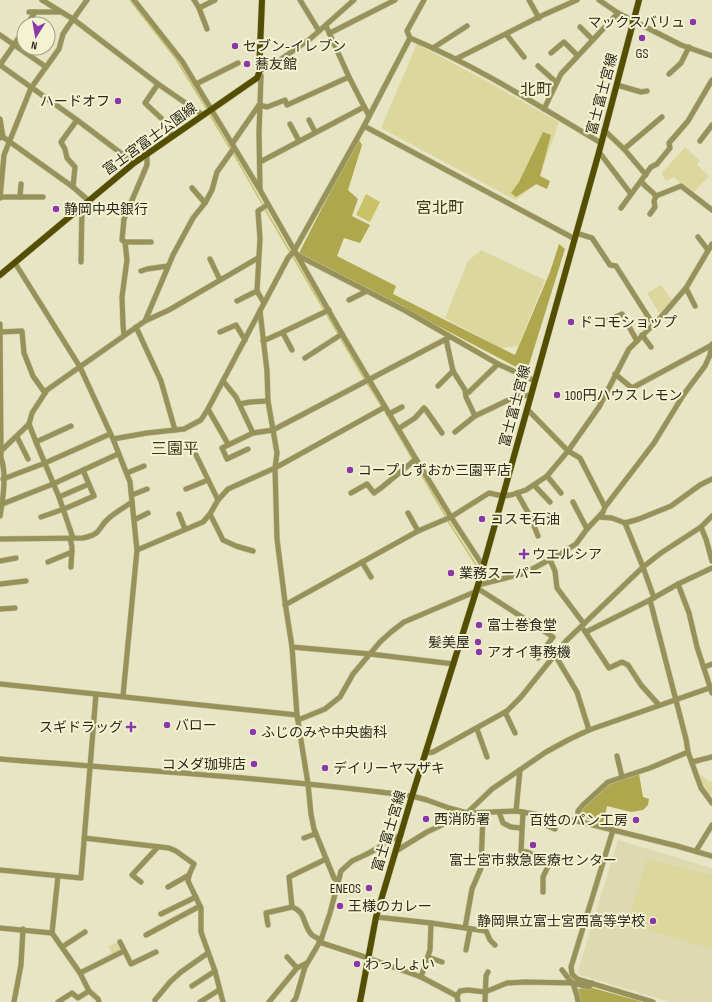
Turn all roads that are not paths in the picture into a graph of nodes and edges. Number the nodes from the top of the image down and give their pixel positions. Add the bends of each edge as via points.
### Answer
1 (42, 0) edge
2 (87, 0) edge
3 (134, 0) edge
4 (194, 0) edge
5 (215, 0) edge
6 (262, 0) edge
7 (300, 0) edge
8 (354, 0) edge
9 (395, 0) edge
10 (424, 0) edge
11 (530, 0) edge
12 (577, 0) edge
13 (599, 0) edge
14 (639, 0) edge
15 (199, 8) junction
16 (29, 12) dead end
17 (35, 12) junction
18 (60, 12) junction
19 (618, 13) junction
20 (32, 16) edge
21 (539, 18) junction
22 (72, 19) junction
23 (634, 21) junction
24 (326, 26) junction
25 (467, 26) dead end
26 (580, 27) dead end
27 (207, 29) dead end
28 (319, 31) junction
29 (330, 33) junction
30 (506, 34) junction
31 (0, 35) edge
32 (410, 38) junction
33 (592, 39) junction
34 (16, 42) edge
35 (14, 45) junction
36 (689, 47) junction
37 (433, 48) junction
38 (551, 53) dead end
39 (577, 55) junction
40 (712, 56) edge
41 (524, 57) dead end
42 (456, 59) junction
43 (238, 63) dead end
44 (0, 65) edge
45 (538, 66) dead end
46 (46, 68) junction
47 (259, 72) junction
48 (669, 74) dead end
49 (349, 77) junction
50 (712, 80) edge
51 (556, 82) junction
52 (158, 84) junction
53 (196, 84) junction
54 (617, 85) junction
55 (31, 88) junction
56 (647, 91) dead end
57 (259, 105) junction
58 (364, 108) junction
59 (544, 108) junction
60 (211, 110) junction
61 (203, 115) junction
62 (369, 116) junction
63 (662, 117) dead end
64 (0, 119) edge
65 (77, 120) junction
66 (308, 120) dead end
67 (290, 124) dead end
68 (712, 125) edge
69 (364, 126) junction
70 (604, 130) junction
71 (315, 132) junction
72 (172, 136) junction
73 (2, 138) edge
74 (300, 140) junction
75 (700, 141) dead end
76 (9, 143) junction
77 (601, 143) junction
78 (232, 149) junction
79 (624, 149) junction
80 (599, 152) junction
81 (146, 155) junction
82 (260, 162) junction
83 (134, 164) junction
84 (646, 175) junction
85 (641, 181) junction
86 (21, 184) dead end
87 (73, 188) junction
88 (192, 188) dead end
89 (260, 190) junction
90 (631, 194) junction
91 (656, 196) junction
92 (20, 197) junction
93 (42, 197) dead end
94 (0, 198) edge
95 (89, 201) junction
96 (205, 203) junction
97 (82, 206) junction
98 (265, 206) junction
99 (621, 208) dead end
100 (712, 210) edge
101 (650, 214) dead end
102 (576, 236) junction
103 (698, 237) dead end
104 (125, 242) junction
105 (151, 242) dead end
106 (712, 244) edge
107 (708, 250) junction
108 (293, 254) junction
109 (258, 258) junction
110 (210, 259) dead end
111 (81, 262) dead end
112 (15, 263) junction
113 (168, 266) junction
114 (141, 271) dead end
115 (0, 275) edge
116 (220, 280) junction
117 (686, 288) junction
118 (257, 291) junction
119 (366, 292) junction
120 (349, 300) dead end
121 (236, 301) dead end
122 (264, 303) junction
123 (695, 306) dead end
124 (260, 311) junction
125 (326, 311) junction
126 (145, 321) junction
127 (605, 322) dead end
128 (0, 324) edge
129 (654, 324) junction
130 (136, 327) junction
131 (1, 332) edge
132 (220, 332) dead end
133 (283, 333) junction
134 (124, 335) junction
135 (340, 335) junction
136 (642, 335) junction
137 (448, 338) junction
138 (245, 340) junction
139 (263, 341) junction
140 (637, 341) junction
141 (712, 344) edge
142 (651, 347) dead end
143 (292, 350) dead end
144 (305, 358) dead end
145 (498, 364) junction
146 (80, 367) junction
147 (453, 371) junction
148 (615, 374) junction
149 (223, 381) junction
150 (367, 381) junction
151 (535, 381) junction
152 (438, 386) dead end
153 (469, 392) dead end
154 (45, 393) junction
155 (531, 395) junction
156 (268, 401) junction
157 (240, 404) junction
158 (402, 407) dead end
159 (383, 408) junction
160 (208, 409) junction
161 (527, 409) junction
162 (389, 414) junction
163 (475, 416) junction
164 (29, 424) junction
165 (71, 426) dead end
166 (398, 429) junction
167 (175, 430) junction
168 (273, 430) junction
169 (455, 432) dead end
170 (253, 433) junction
171 (442, 433) dead end
172 (17, 437) junction
173 (111, 437) junction
174 (36, 442) junction
175 (228, 444) junction
176 (248, 449) dead end
177 (568, 451) junction
178 (1, 452) edge
179 (118, 454) junction
180 (196, 455) dead end
181 (28, 459) dead end
182 (414, 460) junction
183 (45, 463) junction
184 (144, 466) dead end
185 (275, 468) junction
186 (83, 470) junction
187 (127, 473) junction
188 (547, 476) junction
189 (712, 479) edge
190 (4, 480) junction
191 (208, 480) junction
192 (53, 484) junction
193 (89, 484) junction
194 (534, 485) junction
195 (146, 489) dead end
196 (186, 489) dead end
197 (351, 493) dead end
198 (517, 493) junction
199 (561, 493) dead end
200 (132, 495) junction
201 (502, 496) junction
202 (59, 497) junction
203 (218, 500) junction
204 (132, 502) junction
205 (550, 502) dead end
206 (573, 502) dead end
207 (1, 505) edge
208 (605, 508) junction
209 (64, 509) junction
210 (148, 513) dead end
211 (408, 513) dead end
212 (179, 514) dead end
213 (210, 514) junction
214 (0, 516) edge
215 (712, 516) edge
216 (41, 517) dead end
217 (599, 517) junction
218 (448, 518) junction
219 (134, 520) junction
220 (625, 522) junction
221 (701, 527) junction
222 (185, 529) junction
223 (587, 529) junction
224 (418, 532) junction
225 (538, 536) dead end
226 (71, 538) junction
227 (0, 539) edge
228 (137, 550) junction
229 (253, 551) dead end
230 (72, 552) junction
231 (16, 558) dead end
232 (550, 560) junction
233 (0, 561) edge
234 (712, 561) edge
235 (48, 562) dead end
236 (362, 562) junction
237 (483, 566) junction
238 (71, 567) dead end
239 (643, 567) junction
240 (712, 568) edge
241 (371, 577) dead end
242 (26, 581) dead end
243 (0, 584) edge
244 (678, 584) junction
245 (477, 588) junction
246 (652, 599) junction
247 (285, 605) junction
248 (15, 608) dead end
249 (0, 609) edge
250 (584, 628) junction
251 (549, 643) junction
252 (292, 647) junction
253 (556, 648) dead end
254 (370, 654) junction
255 (555, 654) junction
256 (538, 658) dead end
257 (454, 664) junction
258 (712, 664) edge
259 (704, 667) junction
260 (0, 684) edge
261 (711, 689) edge
262 (96, 694) junction
263 (123, 696) junction
264 (676, 700) junction
265 (659, 706) junction
266 (505, 712) junction
267 (298, 717) junction
268 (477, 729) junction
269 (590, 730) junction
270 (515, 734) dead end
271 (688, 752) junction
272 (426, 753) junction
273 (617, 756) dead end
274 (488, 757) dead end
275 (712, 757) edge
276 (0, 758) edge
277 (692, 762) junction
278 (90, 766) junction
279 (520, 770) junction
280 (622, 777) junction
281 (308, 784) junction
282 (412, 796) junction
283 (712, 803) edge
284 (499, 812) junction
285 (516, 812) junction
286 (522, 812) junction
287 (467, 813) junction
288 (483, 813) junction
289 (541, 815) junction
290 (577, 821) junction
291 (712, 825) edge
292 (521, 828) junction
293 (555, 829) dead end
294 (613, 830) junction
295 (315, 834) junction
296 (401, 835) junction
297 (84, 838) junction
298 (304, 838) dead end
299 (158, 847) junction
300 (396, 851) junction
301 (696, 851) junction
302 (712, 856) edge
303 (326, 860) junction
304 (0, 870) edge
305 (189, 875) junction
306 (58, 876) junction
307 (338, 881) junction
308 (141, 882) dead end
309 (168, 886) dead end
310 (543, 892) dead end
311 (196, 896) junction
312 (200, 906) junction
313 (292, 907) junction
314 (161, 914) dead end
315 (376, 917) junction
316 (431, 923) junction
317 (268, 925) dead end
318 (0, 928) edge
319 (23, 929) junction
320 (468, 929) junction
321 (85, 932) dead end
322 (52, 933) junction
323 (146, 935) dead end
324 (320, 941) junction
325 (120, 942) dead end
326 (495, 945) dead end
327 (62, 946) junction
328 (124, 950) junction
329 (466, 950) dead end
330 (156, 952) dead end
331 (208, 953) junction
332 (287, 957) dead end
333 (428, 957) junction
334 (368, 958) junction
335 (442, 962) dead end
336 (307, 963) junction
337 (296, 968) junction
338 (562, 970) dead end
339 (215, 971) junction
340 (488, 972) dead end
341 (80, 973) junction
342 (421, 978) junction
343 (592, 983) junction
344 (573, 984) junction
345 (192, 986) dead end
346 (219, 990) junction
347 (89, 991) junction
348 (485, 992) junction
349 (458, 999) edge
350 (155, 1000) dead end
351 (14, 1002) edge
352 (58, 1002) edge
353 (99, 1002) edge
354 (200, 1002) edge
355 (223, 1002) edge
356 (268, 1002) edge
357 (293, 1002) edge
358 (360, 1002) edge
359 (485, 1002) edge
360 (578, 1002) edge
361 (653, 1002) edge

1 - 18 street
2 - 22 street
3 - 53 street via 182,61
4 - 15 street
5 - 15 street
6 - 47 main road
7 - 28 street
8 - 24 street
9 - 29 street
10 - 32 street via 407,31
11 - 21 street
12 - 21 street
13 - 19 street
14 - 23 main road, 富士富士宮線
15 - 27 street
16 - 17 street
17 - 18 street
17 - 20 street
18 - 22 street
19 - 23 street
19 - 33 street
21 - 30 street
22 - 46 street via 63,34 59,49
22 - 52 street
23 - 36 street
23 - 54 main road, 富士富士宮線
24 - 28 street
24 - 29 street
25 - 37 street
26 - 33 street
28 - 47 street via 267,69
29 - 49 street
30 - 41 street
30 - 42 street
31 - 35 street
32 - 37 street
32 - 62 street
33 - 39 street
34 - 35 street
35 - 44 street
35 - 46 street
36 - 40 street
36 - 48 street via 681,63
37 - 42 street
38 - 39 street via 564,42
39 - 51 street
42 - 59 street
43 - 53 street
44 - 55 street
45 - 51 street
46 - 55 street
47 - 57 street
47 - 60 main road, 富士宮富士公園線 via 257,78
49 - 57 street via 287,105 285,100 267,107
49 - 58 street
50 - 84 street via 688,121 669,143 670,148
51 - 59 street
52 - 61 street
52 - 72 street via 145,103 162,119
53 - 60 street
54 - 56 street via 641,92
54 - 70 main road, 富士富士宮線
55 - 65 street
55 - 76 street
57 - 78 street
57 - 82 street
58 - 62 street
58 - 71 street
59 - 77 street
60 - 61 main road, 富士宮富士公園線
60 - 78 street
61 - 72 main road, 富士宮富士公園線
62 - 69 street
63 - 79 street
64 - 73 street
65 - 83 street
65 - 87 street via 61,142 66,149 67,158 74,167
66 - 71 street
67 - 74 street
68 - 75 street
69 - 102 street
69 - 108 street
70 - 77 main road, 富士富士宮線
70 - 79 street
71 - 74 street
72 - 81 main road, 富士宮富士公園線
73 - 76 street
74 - 82 street
76 - 87 street
76 - 94 street via 3,161
77 - 80 main road, 富士富士宮線
78 - 89 street
78 - 96 street via 217,172
79 - 84 street
80 - 90 street
80 - 102 main road, 富士富士宮線
81 - 83 main road, 富士宮富士公園線
81 - 104 street via 147,165 124,219 122,240
82 - 89 street
83 - 95 main road, 富士宮富士公園線
84 - 85 street
85 - 90 street
85 - 91 street
86 - 92 street
87 - 95 street
88 - 96 street
89 - 98 street
90 - 99 street
91 - 100 street via 681,186
91 - 101 street via 655,207
92 - 93 street
92 - 94 street
95 - 97 main road, 富士宮富士公園線
96 - 113 street via 193,218
97 - 111 street
97 - 112 main road, 富士宮富士公園線
98 - 108 street
98 - 109 street via 258,211
102 - 129 street via 592,238 610,265 616,266
102 - 151 main road, 富士富士宮線
103 - 107 street
104 - 105 street
104 - 134 street via 127,260 122,297
106 - 107 street
107 - 117 street
108 - 119 street
108 - 122 street
108 - 125 street
109 - 116 street
109 - 118 street
110 - 116 street
112 - 115 main road, 富士宮富士公園線
112 - 146 street
113 - 114 street
113 - 126 street
116 - 126 street
117 - 123 street
117 - 129 street
118 - 121 street
118 - 122 street
119 - 120 street
119 - 137 street via 404,310
122 - 124 street
124 - 138 street
124 - 139 street
125 - 133 street
125 - 135 street
126 - 130 street
127 - 140 street via 622,314
128 - 131 street
129 - 136 street
130 - 134 street
130 - 167 street via 161,382
131 - 154 street via 22,331 24,353 33,376
131 - 178 street
132 - 138 street via 236,325
133 - 139 street
133 - 143 street
134 - 146 street
135 - 144 street
135 - 150 street
136 - 140 street
136 - 142 street
137 - 145 street
137 - 147 street
137 - 150 street
138 - 149 street
139 - 156 street
140 - 148 street via 629,349
141 - 148 street via 632,388
141 - 208 street via 705,366 684,394 658,438
145 - 151 street
145 - 153 street
146 - 154 street
146 - 173 street
147 - 152 street
147 - 163 street
148 - 177 street via 599,407
149 - 157 street
149 - 160 street
150 - 159 street
150 - 168 street
151 - 155 main road, 富士富士宮線
154 - 164 street via 32,413
155 - 161 main road, 富士富士宮線
155 - 163 street via 517,396
156 - 157 street
156 - 168 street
157 - 170 street
158 - 162 street
159 - 162 street
159 - 185 street
160 - 167 street via 194,425
160 - 175 street
161 - 177 street
161 - 201 main road, 富士富士宮線
162 - 166 street
163 - 169 street
164 - 172 street
164 - 174 street
165 - 174 street
166 - 171 street via 416,418 424,408
166 - 182 street
167 - 173 street
168 - 170 street
168 - 185 street via 277,453
170 - 175 street
172 - 178 street
172 - 181 street
173 - 179 street
173 - 183 street
174 - 183 street
175 - 176 street via 222,448 227,459
177 - 188 street
177 - 208 street via 580,458
178 - 190 street
179 - 186 street
179 - 187 street
180 - 191 street
182 - 197 street via 374,493 366,484
182 - 218 street
183 - 190 street
183 - 192 street
184 - 187 street
185 - 203 street via 228,489
185 - 247 street via 277,539
186 - 192 street
186 - 193 street
187 - 200 street
188 - 194 street
188 - 199 street
189 - 220 street via 671,506 638,520
190 - 207 street
191 - 196 street
191 - 203 street
192 - 202 street
192 - 207 street
193 - 202 street
193 - 209 street via 94,496
194 - 198 street
194 - 205 street
195 - 200 street
198 - 201 street
198 - 225 street
200 - 204 street
201 - 218 street via 489,493
201 - 237 main road, 富士富士宮線
202 - 209 street
203 - 213 street
204 - 219 street
204 - 226 street via 108,518 99,532 83,538
206 - 223 street
207 - 214 street
208 - 217 street
209 - 216 street
209 - 226 street
210 - 219 street
211 - 224 street
212 - 222 street
213 - 222 street via 203,522
213 - 229 street via 223,540
215 - 221 street
217 - 220 street
217 - 223 street
218 - 224 street
218 - 237 street
219 - 228 street
220 - 239 street
221 - 234 street
221 - 239 street
222 - 228 street
223 - 232 street via 576,544
224 - 236 street
226 - 227 street
226 - 230 street
228 - 263 street
230 - 235 street
230 - 238 street
231 - 233 street
232 - 245 street via 525,573
232 - 250 street via 558,588
236 - 241 street
236 - 247 street
237 - 245 main road, 富士富士宮線
239 - 246 street
239 - 250 street
240 - 244 street
242 - 243 street
244 - 246 street
244 - 259 street
245 - 251 street via 553,637
245 - 254 street via 404,622 385,637
245 - 257 main road, 富士富士宮線
246 - 250 street
246 - 264 street
247 - 252 street
248 - 249 street
250 - 255 street
250 - 265 street via 609,668 622,662 628,665 641,686
251 - 253 street
251 - 256 street
252 - 254 street
252 - 267 street
254 - 257 street
254 - 267 street via 353,674 336,701 325,708
255 - 266 street via 521,697
255 - 269 street via 577,692
257 - 272 main road, 富士富士宮線
258 - 259 street
259 - 261 street
260 - 262 street
261 - 264 street
262 - 263 street
262 - 278 street
263 - 267 street
264 - 265 street
264 - 271 street
265 - 269 street
266 - 268 street
266 - 270 street
267 - 281 street
268 - 272 street via 433,752
268 - 274 street
269 - 279 street via 546,752
271 - 277 street
271 - 280 street
272 - 282 main road, 富士富士宮線
273 - 280 street
275 - 277 street
276 - 278 street
277 - 283 street via 701,788
278 - 281 street
278 - 297 street
279 - 285 street
279 - 287 street via 492,789
280 - 290 street via 608,782 583,805 578,811
281 - 282 street
281 - 295 street
282 - 287 street
282 - 296 main road, 富士富士宮線
284 - 285 street
284 - 288 street
284 - 292 street via 503,823
285 - 286 street
286 - 289 street
286 - 292 street
287 - 288 street
287 - 300 street via 427,832
288 - 320 street via 481,868 472,889
289 - 290 street
289 - 293 street via 540,823
290 - 294 street
291 - 301 street
292 - 310 street via 521,851 550,862 543,877
294 - 301 street
294 - 343 street via 571,967 572,974 577,979
295 - 298 street
295 - 303 street
296 - 300 main road, 富士富士宮線
296 - 307 street via 352,861 341,871
297 - 299 street
297 - 306 street via 80,878
299 - 305 street via 176,851 194,864
299 - 308 street via 131,877
300 - 315 main road, 富士富士宮線
301 - 302 street
303 - 307 street
303 - 313 street via 289,877
304 - 306 street
305 - 309 street
305 - 311 street via 188,881
306 - 322 street
307 - 324 street
311 - 312 street
311 - 314 street
312 - 323 street
312 - 331 street via 201,932
313 - 317 street via 266,913
313 - 324 street via 301,912 313,936
315 - 316 street
315 - 334 main road, 富士富士宮線
316 - 320 street
316 - 333 street
318 - 319 street
319 - 322 street
319 - 351 street via 21,965
320 - 326 street via 486,931
320 - 329 street
321 - 327 street
322 - 327 street
324 - 334 street
324 - 336 street
325 - 328 street
327 - 341 street
328 - 330 street via 132,964
328 - 341 street
331 - 339 street
331 - 350 street via 181,972
332 - 337 street
333 - 335 street
333 - 342 street
334 - 342 street
334 - 358 main road, 富士富士宮線
336 - 337 street
336 - 357 street
337 - 356 street
338 - 344 street
339 - 345 street
339 - 346 street
340 - 348 street
341 - 347 street
342 - 349 street
343 - 344 street via 589,987
343 - 361 street
344 - 348 street via 507,983
344 - 360 street
346 - 354 street
346 - 355 street
347 - 352 street via 78,998 72,993
347 - 353 street
348 - 349 street via 460,991
348 - 359 street

